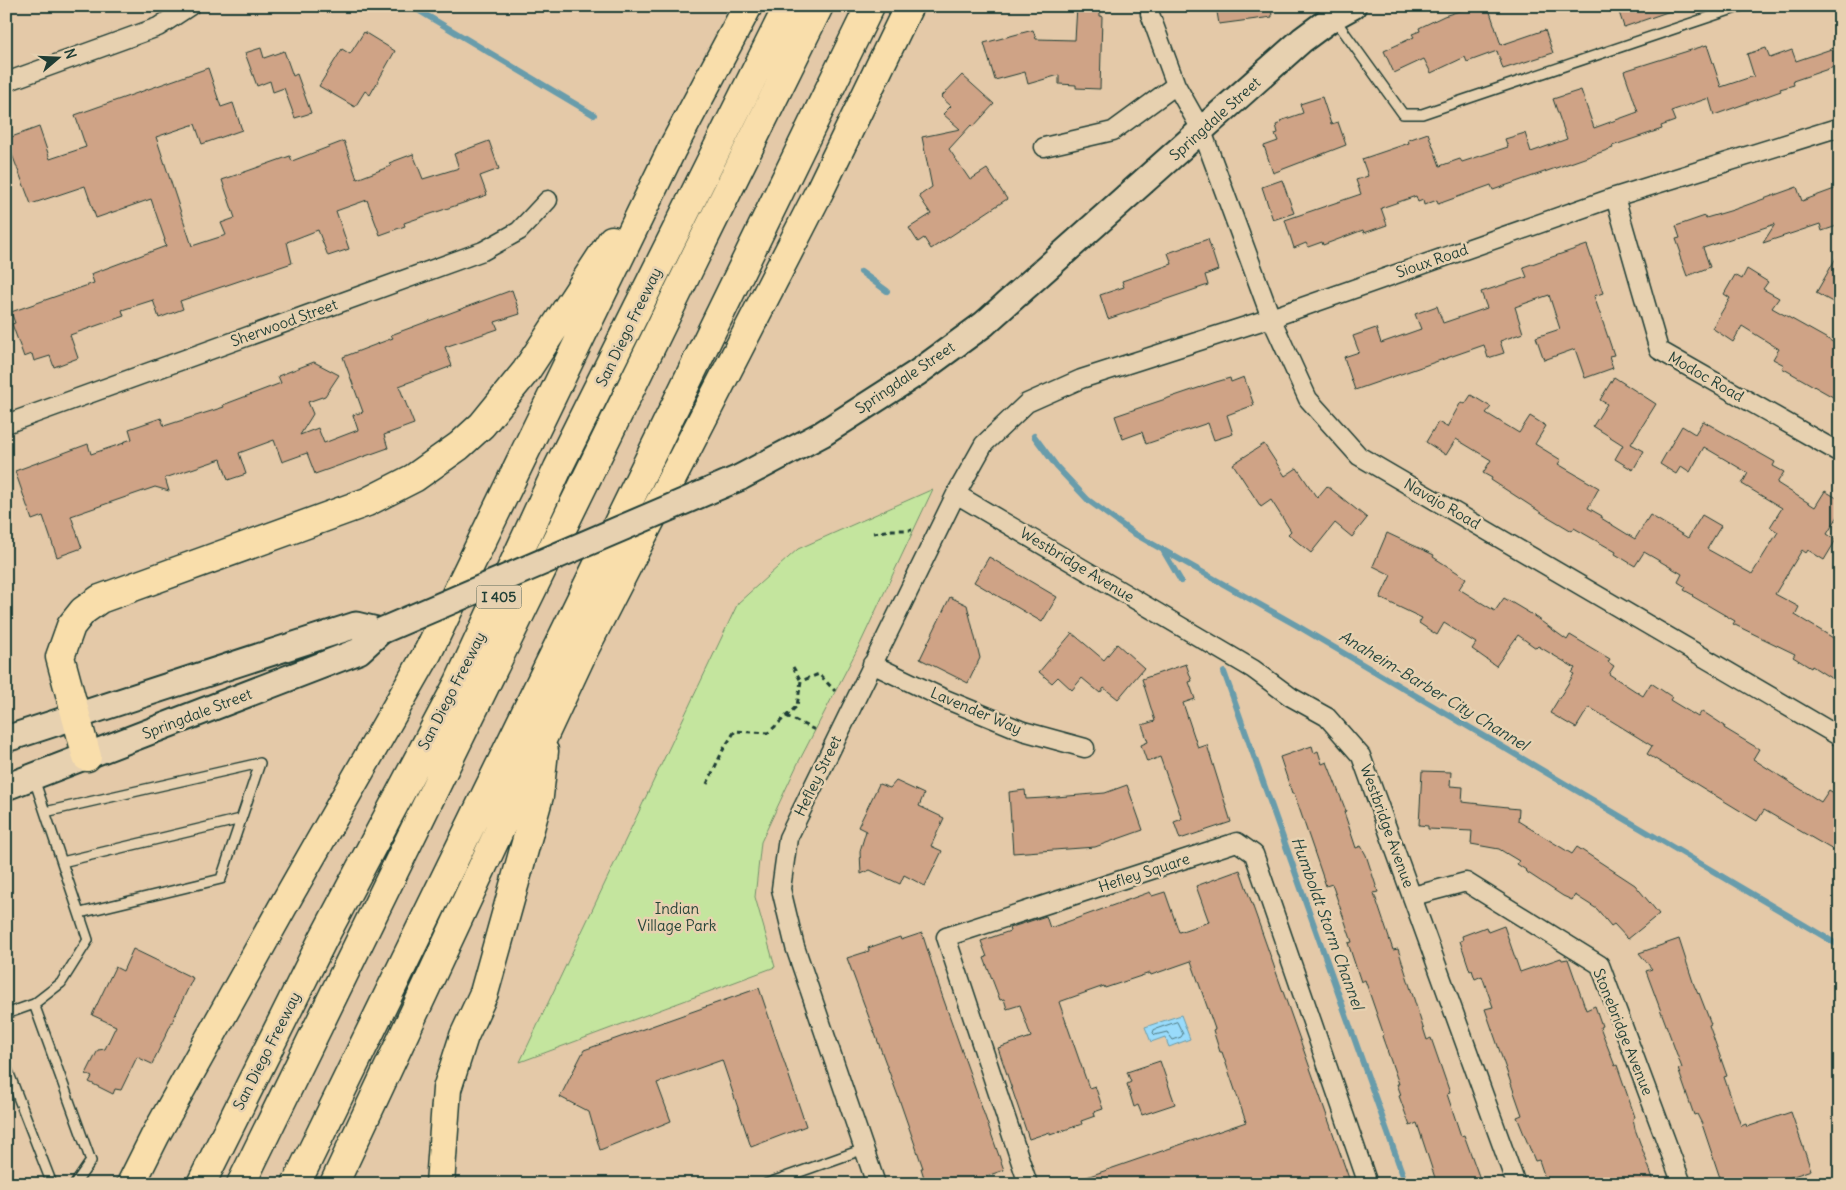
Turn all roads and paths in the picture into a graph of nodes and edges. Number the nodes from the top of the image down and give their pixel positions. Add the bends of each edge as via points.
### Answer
1 (190, 6) edge
2 (748, 6) edge
3 (788, 6) edge
4 (819, 6) edge
5 (870, 6) edge
6 (909, 6) edge
7 (1150, 6) edge
8 (1742, 6) edge
9 (1343, 12) edge
10 (6, 82) edge
11 (1176, 85) junction
12 (1840, 127) edge
13 (1202, 131) junction
14 (1044, 147) dead end
15 (672, 149) junction
16 (1615, 197) junction
17 (548, 200) dead end
18 (1271, 318) junction
19 (1027, 403) joint
20 (6, 424) edge
21 (1840, 453) edge
22 (956, 494) junction
23 (912, 530) dead end
24 (873, 533) dead end
25 (381, 631) junction
26 (872, 664) junction
27 (792, 667) dead end
28 (801, 680) junction
29 (835, 691) dead end
30 (786, 716) junction
31 (76, 717) junction
32 (546, 727) junction
33 (815, 730) dead end
34 (1840, 737) edge
35 (6, 739) edge
36 (1085, 748) dead end
37 (87, 757) junction
38 (33, 778) junction
39 (707, 784) dead end
40 (6, 787) edge
41 (44, 812) junction
42 (241, 819) junction
43 (62, 862) junction
44 (1413, 896) junction
45 (80, 913) junction
46 (34, 1004) junction
47 (6, 1014) edge
48 (6, 1066) edge
49 (864, 1149) junction
50 (52, 1184) edge
51 (75, 1184) edge
52 (131, 1184) edge
53 (201, 1184) edge
54 (241, 1184) edge
55 (296, 1184) edge
56 (334, 1184) edge
57 (440, 1184) edge
58 (766, 1184) edge
59 (876, 1184) edge
60 (1028, 1184) edge
61 (1368, 1184) edge
62 (1516, 1184) edge
63 (1682, 1184) edge

1 - 10 street via 158,27
2 - 15 highway
3 - 53 highway, San Diego Freeway / I 405 via 562,460 459,682 322,941
4 - 54 highway
5 - 55 highway
6 - 32 highway via 820,190
7 - 11 street, Navajo Road via 1150,14
8 - 9 lane via 1422,114 1403,114
9 - 13 main road, Springdale Street via 1302,40
11 - 13 street, Navajo Road
11 - 14 street via 1113,131
12 - 16 street, Sioux Road
13 - 18 street, Navajo Road
13 - 25 main road, Springdale Street, bridge via 984,324 917,373 822,434 739,478
15 - 31 highway via 526,370 482,426 459,446 414,478 367,502 100,599 83,611 71,626 60,657
15 - 52 highway via 428,652 291,892
16 - 18 street, Sioux Road
16 - 21 street, Modoc Road via 1659,350
17 - 20 street, Sherwood Street via 519,231 483,251
18 - 19 street, Sioux Road via 1081,380
18 - 34 street, Navajo Road via 1308,399 1359,456
19 - 22 street, Hefley Street via 984,444
22 - 26 street, Hefley Street
22 - 44 street, Westbridge Avenue via 1253,669 1291,697 1327,717 1361,756
23 - 24 path
25 - 31 main road via 356,625
25 - 37 main road, Springdale Street via 359,651
26 - 36 street, Lavender Way via 1023,731
26 - 49 street, Hefley Street via 788,838 781,889 795,947
27 - 28 path
28 - 29 path via 819,674
28 - 30 path via 796,706
30 - 33 path
30 - 39 path via 768,733 735,731
31 - 35 main road
31 - 37 highway
32 - 56 highway
32 - 57 highway via 539,796 484,992 464,1036 447,1089
37 - 38 main road, Springdale Street
38 - 40 main road, Springdale Street
38 - 41 lane
41 - 42 lane via 260,762
41 - 43 lane
42 - 43 lane
42 - 45 lane via 221,879
43 - 45 lane
44 - 62 street, Westbridge Avenue
44 - 63 street, Stonebridge Avenue via 1466,882 1600,966
45 - 46 lane via 88,940 61,984
46 - 47 lane
46 - 51 lane via 91,1161
48 - 50 lane
49 - 58 lane
49 - 59 street, Hefley Street
60 - 61 street, Hefley Square via 946,937 1236,842 1254,854

